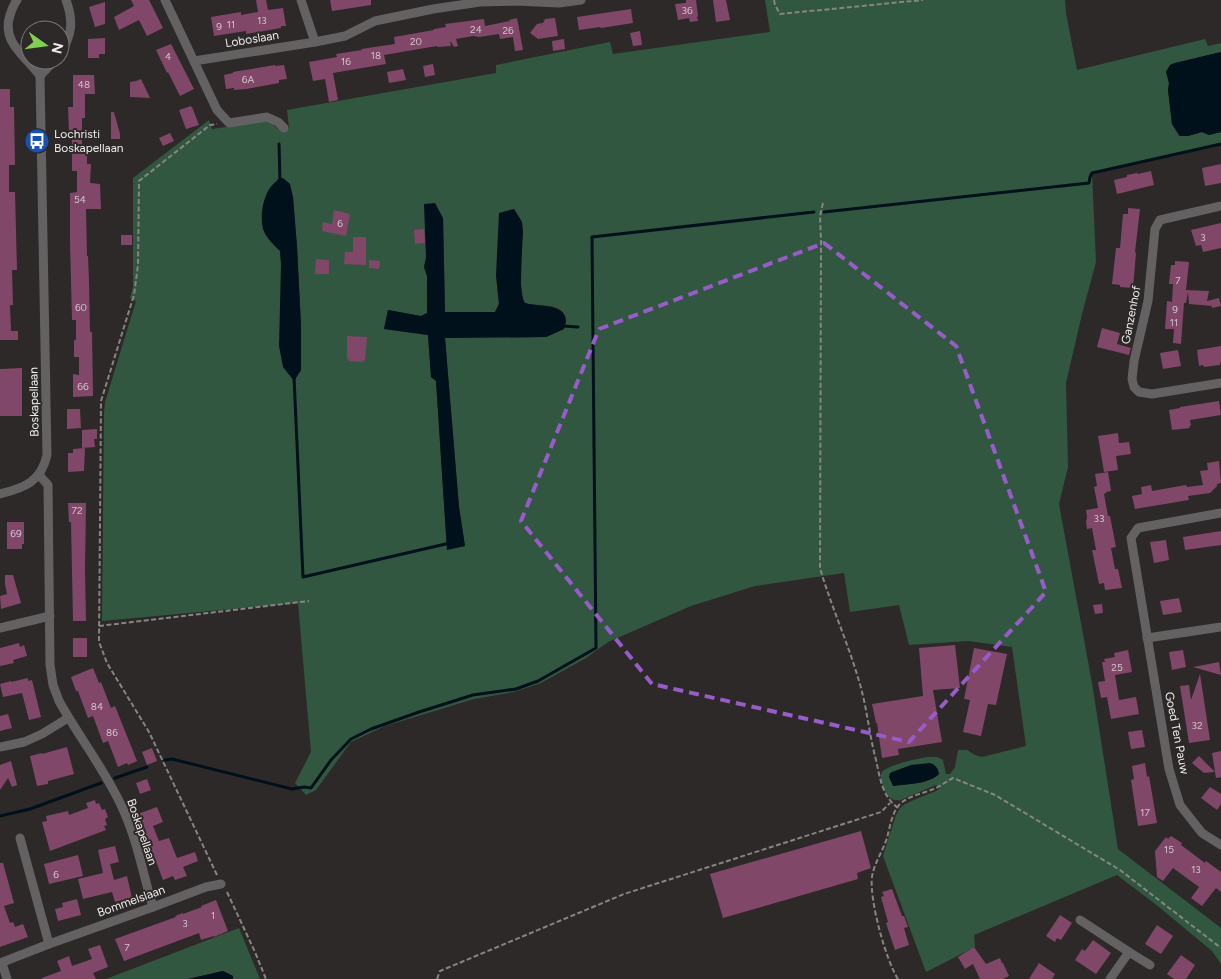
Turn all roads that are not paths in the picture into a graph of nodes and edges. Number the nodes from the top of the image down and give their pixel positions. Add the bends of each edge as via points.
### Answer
1 (17, 0) edge
2 (66, 0) edge
3 (166, 0) edge
4 (301, 0) edge
5 (581, 0) edge
6 (432, 4) edge
7 (70, 32) edge
8 (314, 42) junction
9 (194, 60) junction
10 (46, 70) edge
11 (40, 76) junction
12 (284, 128) dead end
13 (1221, 206) edge
14 (1221, 383) edge
15 (39, 475) junction
16 (0, 494) edge
17 (1221, 513) edge
18 (50, 616) junction
19 (1221, 627) edge
20 (0, 628) edge
21 (1147, 638) junction
22 (68, 718) junction
23 (0, 748) edge
24 (20, 838) dead end
25 (1221, 845) edge
26 (221, 884) road end
27 (152, 907) junction
28 (1080, 920) dead end
29 (49, 944) junction
30 (1129, 952) junction
31 (1, 963) edge
32 (1150, 965) dead end
33 (7, 979) edge
34 (1110, 979) edge

1 - 11 street via 8,20 10,38
2 - 7 street via 72,24
3 - 9 street
4 - 8 street
5 - 6 street, Loboslaan
6 - 8 street, Loboslaan via 376,21 345,36
8 - 9 street, Loboslaan
9 - 12 street via 217,110 229,123 267,117
10 - 11 street
11 - 15 street, Boskapellaan via 47,455
13 - 14 street, Ganzenhof via 1160,220 1155,229 1148,301 1132,379 1138,392 1145,394
15 - 16 street via 28,484
15 - 18 street, Boskapellaan via 48,485
17 - 21 street, Goed Ten Pauw via 1138,528 1131,538
18 - 20 street
18 - 22 street, Boskapellaan via 53,685
19 - 21 street
21 - 25 street, Goed Ten Pauw via 1169,769 1180,805 1202,833
22 - 23 street via 24,742
22 - 27 street, Boskapellaan via 123,810
24 - 29 street
26 - 27 street, Bommelslaan
27 - 29 street, Bommelslaan
28 - 30 street
29 - 31 street, Bommelslaan
30 - 32 street
30 - 34 street
31 - 33 street

